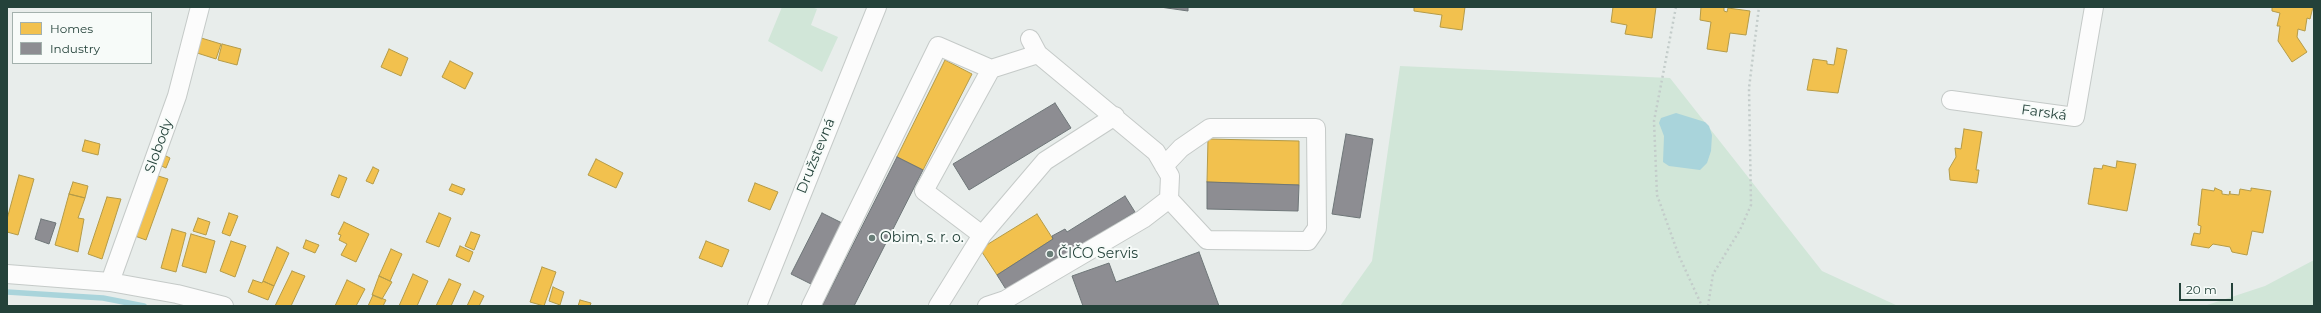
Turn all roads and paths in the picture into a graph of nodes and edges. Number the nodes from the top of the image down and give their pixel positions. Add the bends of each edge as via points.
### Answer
1 (200, 7) edge
2 (877, 7) edge
3 (1676, 7) edge
4 (1759, 7) edge
5 (2094, 7) edge
6 (990, 69) junction
7 (1951, 100) dead end
8 (1115, 116) junction
9 (1164, 166) junction
10 (1169, 199) junction
11 (982, 235) junction
12 (7, 274) edge
13 (110, 282) junction
14 (224, 306) edge
15 (757, 306) edge
16 (811, 306) edge
17 (938, 306) edge
18 (987, 306) edge
19 (1702, 306) edge
20 (1708, 306) edge

1 - 13 street, Slobody via 177,96
2 - 15 street, Družstevná
3 - 19 path via 1654,121 1657,195 1679,256
4 - 20 path via 1749,88 1751,205 1740,230 1713,274
5 - 7 street, Farská via 2075,117
6 - 8 street via 1034,46
6 - 11 street via 924,191
6 - 16 street via 938,46
8 - 9 street via 1156,152
8 - 11 street via 1045,161
9 - 10 street via 1170,176
9 - 10 street via 1182,148 1210,128 1316,128 1317,228 1308,241 1207,240
10 - 18 street via 1143,219 1058,269 1005,300
11 - 17 street
12 - 13 street
13 - 14 street via 177,294

